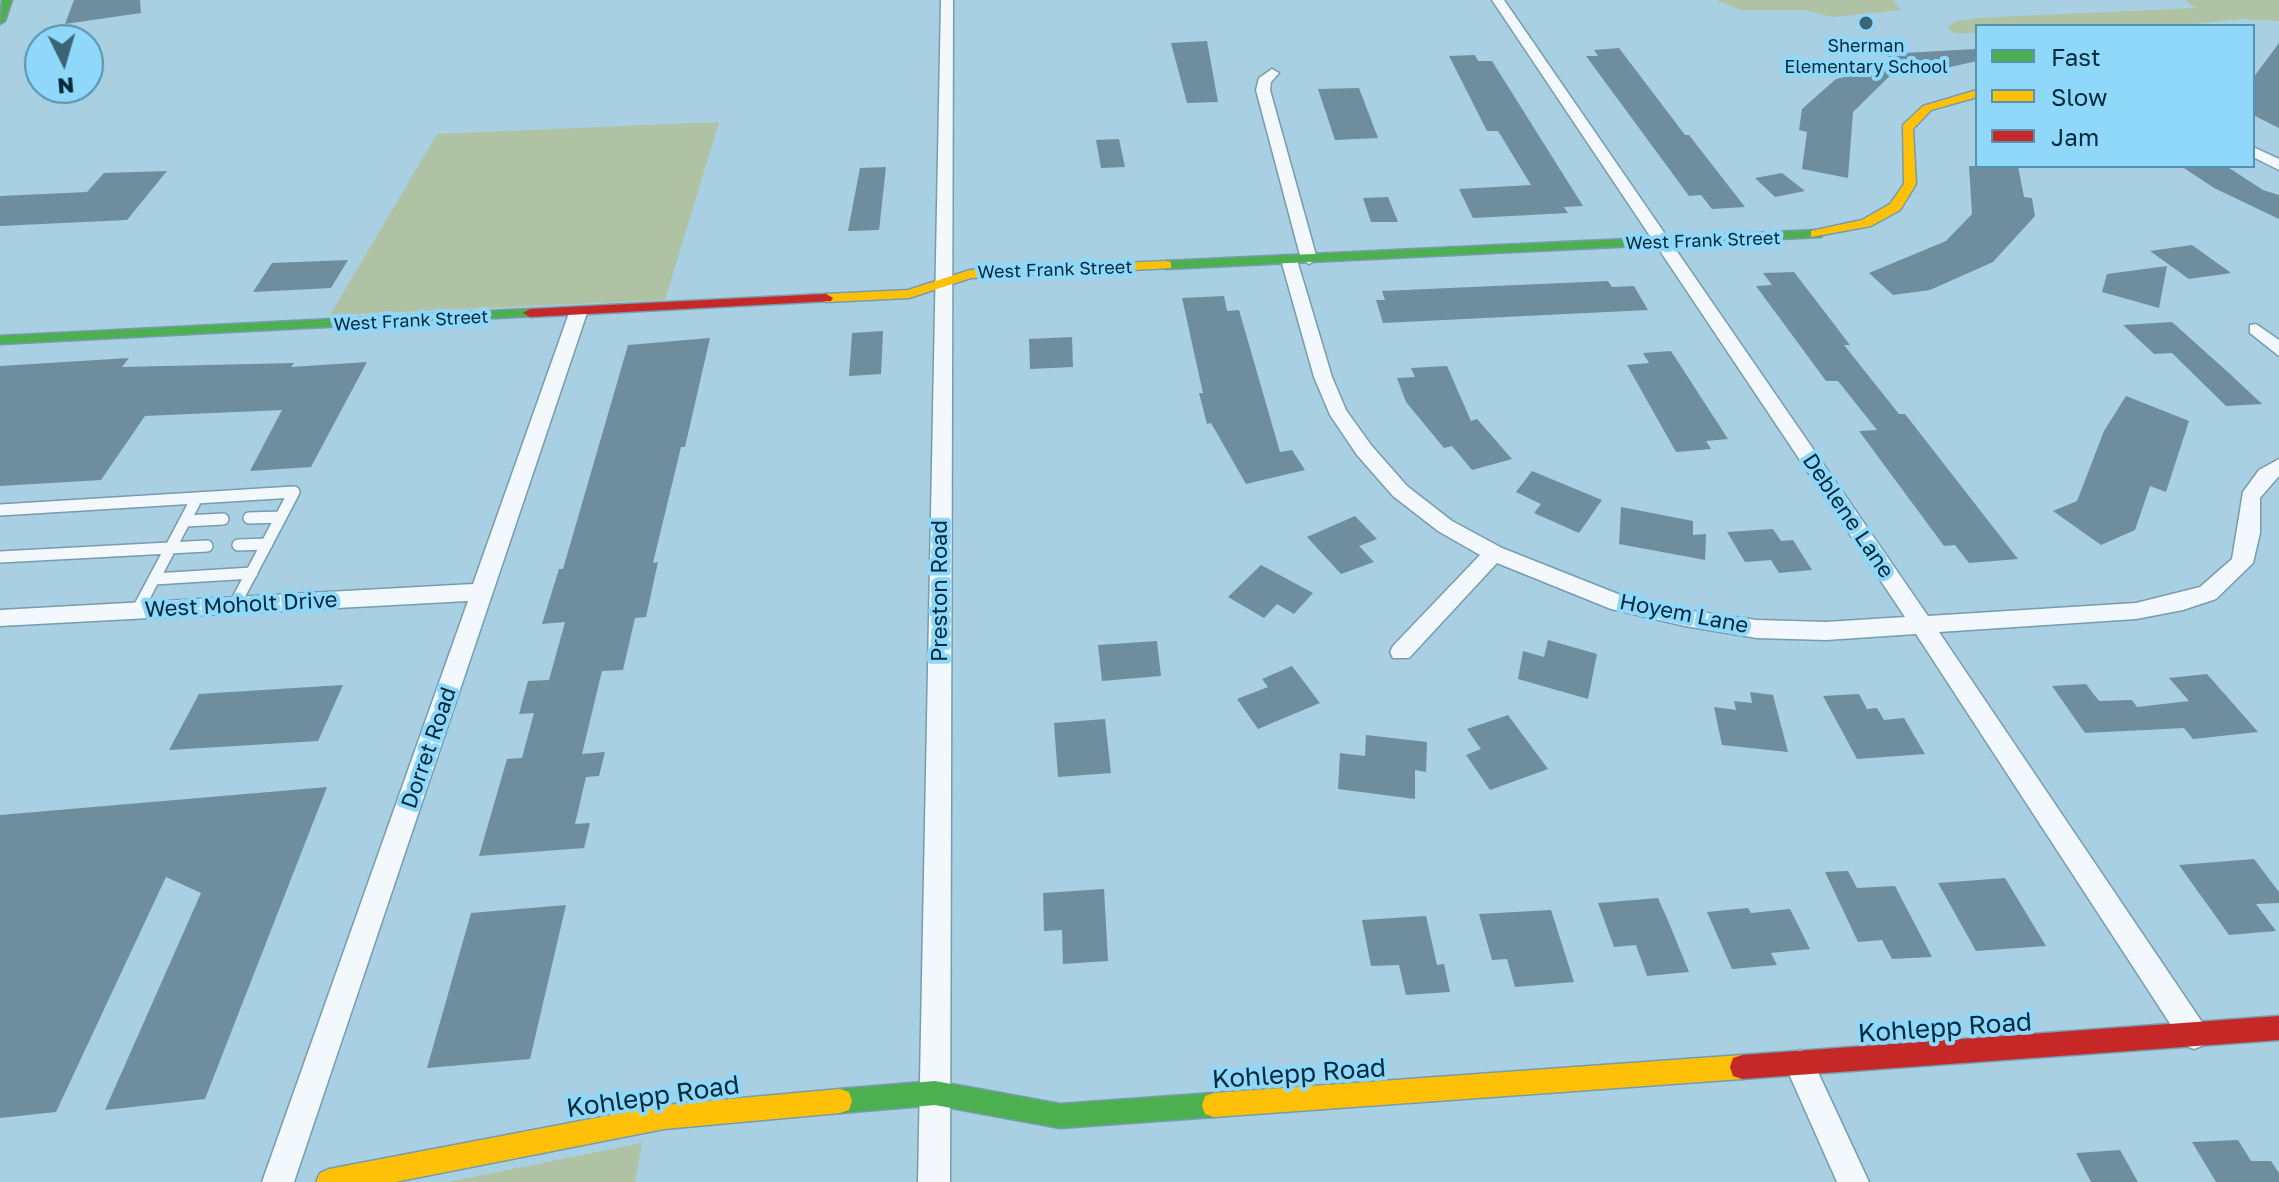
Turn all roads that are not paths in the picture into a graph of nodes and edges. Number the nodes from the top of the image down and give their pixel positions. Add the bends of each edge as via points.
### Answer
1 (7, 0) edge
2 (947, 0) edge
3 (1498, 0) edge
4 (0, 21) edge
5 (1272, 73) dead end
6 (1975, 94) edge
7 (2255, 152) edge
8 (2276, 161) edge
9 (1663, 242) junction
10 (1299, 260) junction
11 (942, 284) junction
12 (578, 313) junction
13 (2256, 329) dead end
14 (0, 340) edge
15 (2279, 350) edge
16 (2279, 466) edge
17 (197, 498) junction
18 (0, 510) edge
19 (281, 517) junction
20 (249, 518) dead end
21 (223, 519) dead end
22 (186, 521) junction
23 (267, 544) junction
24 (238, 545) dead end
25 (207, 546) dead end
26 (171, 548) junction
27 (1494, 553) junction
28 (0, 557) edge
29 (252, 573) junction
30 (154, 579) junction
31 (482, 592) junction
32 (234, 606) junction
33 (137, 611) junction
34 (0, 618) edge
35 (1922, 625) junction
36 (1401, 652) dead end
37 (2279, 1028) edge
38 (2194, 1035) junction
39 (1800, 1065) junction
40 (935, 1093) junction
41 (278, 1182) edge
42 (329, 1182) edge
43 (934, 1182) edge
44 (1853, 1182) edge

1 - 4 street
2 - 11 street, Preston Road
3 - 9 street, Deblene Lane
5 - 10 street, Hoyem Lane via 1263,90
6 - 9 street, West Frank Street via 1927,108 1907,128 1910,184 1883,215 1824,234
7 - 8 street
9 - 10 street, West Frank Street
9 - 35 street, Deblene Lane
10 - 11 street, West Frank Street via 970,274
10 - 27 street, Hoyem Lane via 1323,377 1337,411 1400,491 1445,526
11 - 12 street, West Frank Street via 909,294
11 - 40 street, Preston Road
12 - 14 street, West Frank Street
12 - 31 street, Dorret Road
13 - 15 street
16 - 35 street, Hoyem Lane via 2250,497 2242,563 2208,593 2136,611
17 - 18 lane
17 - 19 lane via 294,492
17 - 22 lane
19 - 20 lane
19 - 23 lane
21 - 22 lane
22 - 26 lane
23 - 24 lane
23 - 29 lane
25 - 26 lane
26 - 28 lane
26 - 30 lane
27 - 35 street, Hoyem Lane via 1619,603 1685,618 1812,631
27 - 36 street
29 - 30 lane
29 - 32 lane
30 - 33 lane
31 - 32 street, West Moholt Drive
31 - 41 street, Dorret Road
32 - 33 street, West Moholt Drive
33 - 34 street, West Moholt Drive
35 - 38 street, Deblene Lane
37 - 38 street, Kohlepp Road
38 - 39 street, Kohlepp Road
39 - 40 street, Kohlepp Road via 1060,1116
39 - 44 street
40 - 42 street, Kohlepp Road via 664,1117
40 - 43 street, Preston Road

